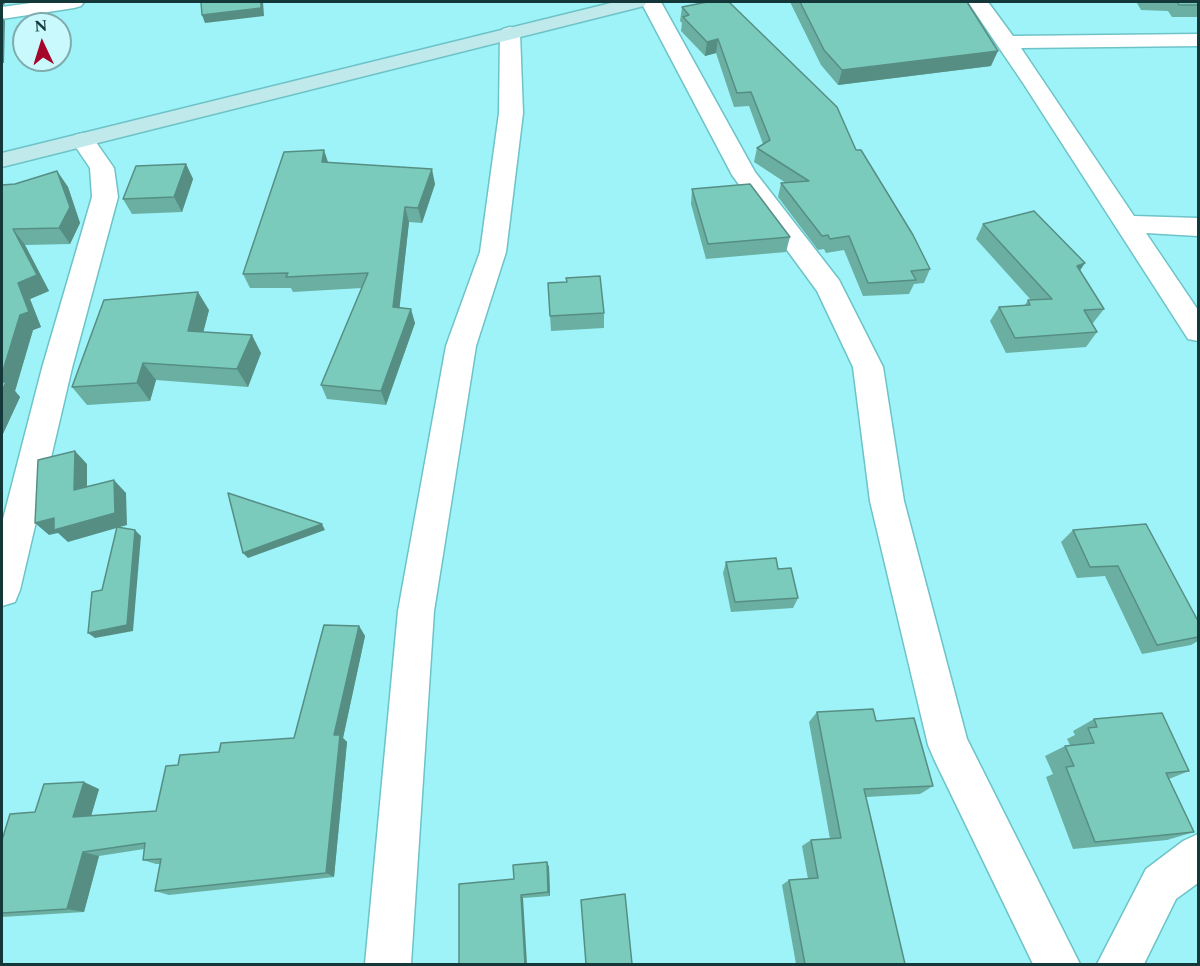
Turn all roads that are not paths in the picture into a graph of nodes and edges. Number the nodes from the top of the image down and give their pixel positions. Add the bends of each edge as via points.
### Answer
1 (74, 2) edge
2 (637, 2) edge
3 (651, 2) edge
4 (978, 2) edge
5 (2, 13) edge
6 (510, 33) junction
7 (1198, 40) edge
8 (1008, 42) junction
9 (83, 140) junction
10 (2, 160) edge
11 (1126, 224) junction
12 (1198, 227) edge
13 (1198, 331) edge
14 (2, 590) edge
15 (1198, 856) edge
16 (388, 964) edge
17 (1058, 964) edge
18 (1119, 964) edge

1 - 5 street
2 - 6 street
3 - 17 street via 744,175 829,287 868,367 887,501 948,745
4 - 8 street
6 - 9 street
6 - 16 street via 511,113 493,252 461,346 416,611
7 - 8 street
8 - 11 street
9 - 10 street
9 - 14 street via 102,168 105,197 57,368
11 - 12 street
11 - 13 street
15 - 18 street via 1161,884

